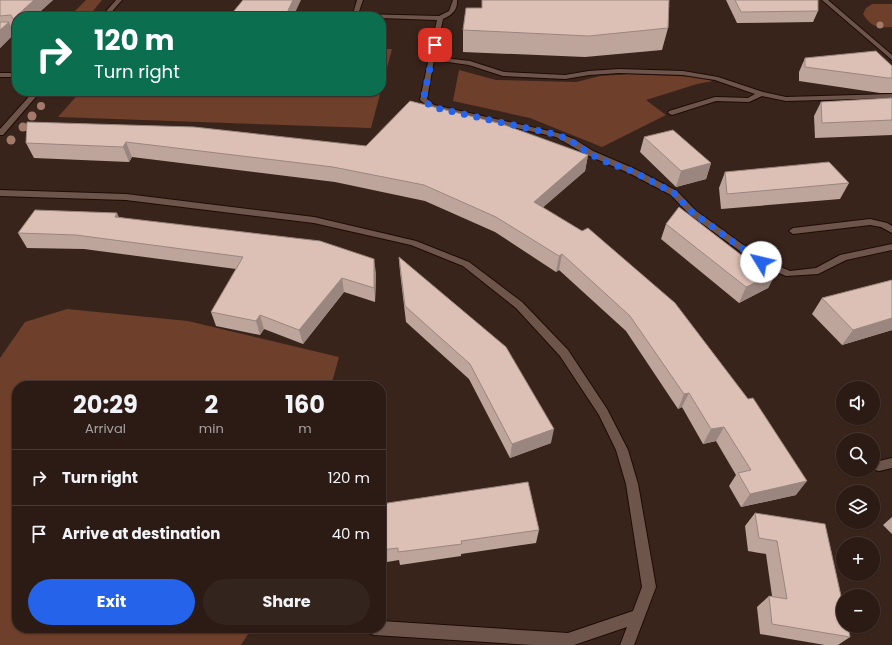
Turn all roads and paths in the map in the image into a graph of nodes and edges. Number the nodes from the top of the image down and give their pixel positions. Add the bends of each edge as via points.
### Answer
1 (119, 0) edge
2 (360, 0) edge
3 (825, 0) edge
4 (455, 1) edge
5 (108, 12) edge
6 (356, 12) edge
7 (386, 17) edge
8 (440, 18) junction
9 (0, 31) edge
10 (12, 31) edge
11 (432, 58) junction
12 (892, 58) edge
13 (0, 75) edge
14 (12, 75) edge
15 (761, 94) junction
16 (33, 96) edge
17 (892, 96) edge
18 (672, 113) dead end
19 (0, 133) edge
20 (0, 192) edge
21 (892, 230) edge
22 (793, 231) dead end
23 (892, 247) edge
24 (892, 463) edge
25 (880, 466) edge
26 (638, 616) junction
27 (386, 629) edge
28 (627, 645) edge

1 - 5 street
2 - 6 street
3 - 12 street
4 - 8 street via 453,11
7 - 8 street
8 - 11 street
9 - 10 street
11 - 15 street via 470,63 503,74 565,77 619,71 684,73 716,78
11 - 23 street via 423,100 432,107 558,135 571,141 590,154 632,171 674,193 692,212 761,262 789,274 818,271 843,256
13 - 14 street
15 - 17 street via 786,99
15 - 18 street via 748,100 715,99
16 - 19 street
20 - 26 street via 126,198 314,220 414,243 466,264 519,305 564,353 602,412 622,450 632,484 649,587
21 - 22 street via 870,222
24 - 25 street
26 - 27 street via 568,640
26 - 28 street

